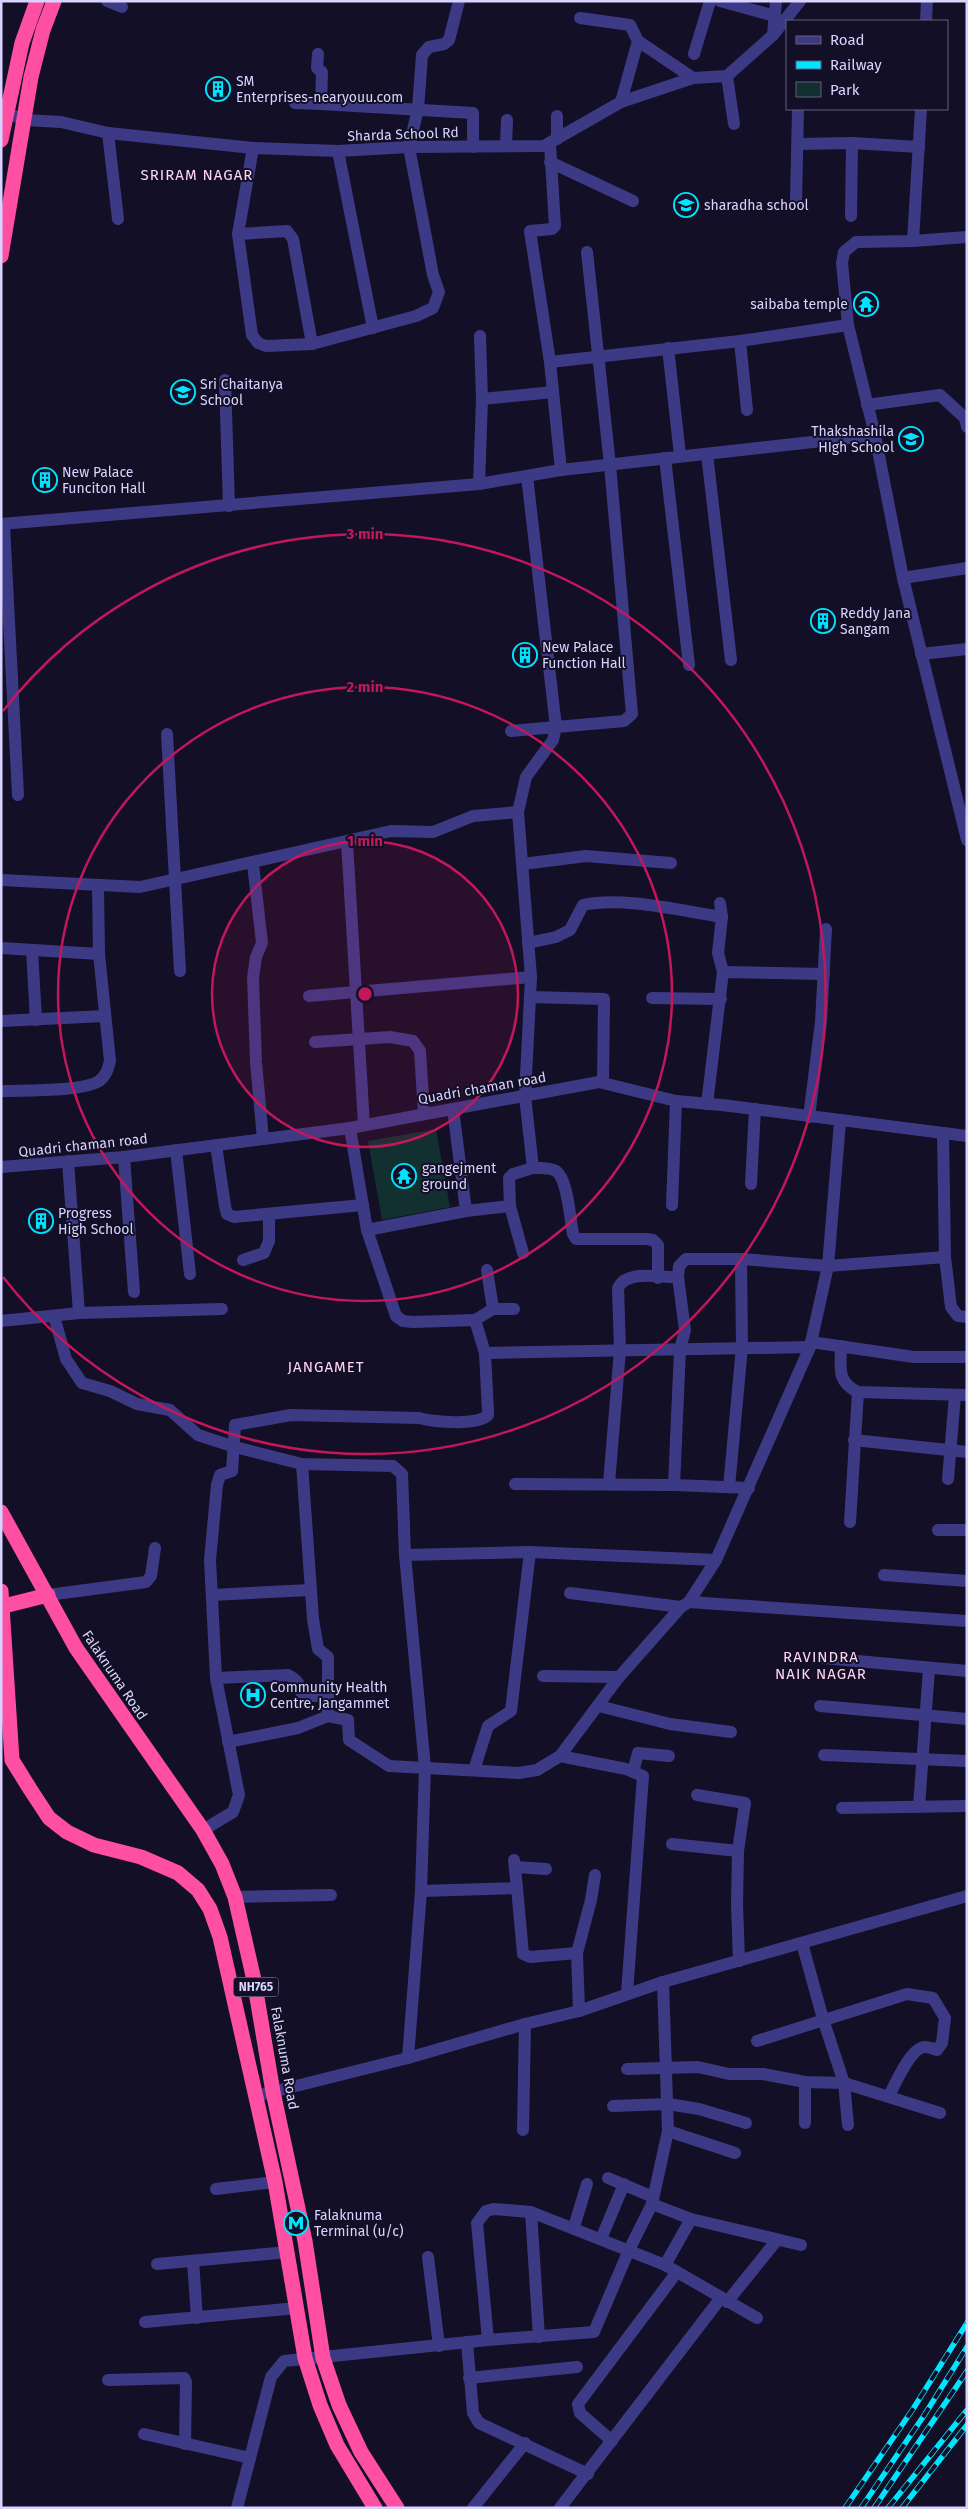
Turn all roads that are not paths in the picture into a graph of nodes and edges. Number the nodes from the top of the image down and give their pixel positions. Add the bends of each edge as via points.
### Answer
1 (37, 1) edge
2 (54, 1) edge
3 (107, 1) edge
4 (458, 1) edge
5 (710, 1) edge
6 (720, 1) edge
7 (776, 1) edge
8 (800, 1) edge
9 (927, 1) edge
10 (122, 7) dead end
11 (580, 18) dead end
12 (926, 20) edge
13 (782, 22) edge
14 (638, 41) junction
15 (318, 54) dead end
16 (694, 54) dead end
17 (727, 76) junction
18 (693, 78) junction
19 (621, 102) junction
20 (295, 104) dead end
21 (321, 104) junction
22 (418, 109) junction
23 (798, 110) edge
24 (921, 110) edge
25 (7, 112) junction
26 (557, 116) dead end
27 (25, 120) junction
28 (507, 120) dead end
29 (734, 124) dead end
30 (108, 133) junction
31 (1, 140) edge
32 (553, 141) junction
33 (852, 143) junction
34 (798, 144) junction
35 (506, 146) junction
36 (409, 147) junction
37 (473, 147) junction
38 (919, 147) junction
39 (253, 148) junction
40 (338, 151) junction
41 (550, 162) junction
42 (633, 200) dead end
43 (796, 202) dead end
44 (851, 216) dead end
45 (118, 219) dead end
46 (238, 234) junction
47 (967, 237) edge
48 (913, 241) junction
49 (587, 252) dead end
50 (1, 256) edge
51 (848, 325) junction
52 (373, 328) junction
53 (480, 336) dead end
54 (740, 341) junction
55 (312, 344) junction
56 (668, 348) junction
57 (598, 357) junction
58 (550, 362) junction
59 (224, 380) dead end
60 (553, 392) junction
61 (482, 399) junction
62 (867, 405) junction
63 (747, 410) dead end
64 (966, 421) edge
65 (876, 435) junction
66 (707, 454) junction
67 (680, 455) junction
68 (665, 458) junction
69 (610, 465) junction
70 (561, 470) junction
71 (527, 476) junction
72 (479, 484) junction
73 (228, 506) junction
74 (3, 524) edge
75 (967, 568) edge
76 (903, 578) junction
77 (967, 649) edge
78 (922, 654) junction
79 (731, 660) dead end
80 (689, 665) dead end
81 (556, 727) junction
82 (511, 731) dead end
83 (168, 734) dead end
84 (18, 795) dead end
85 (518, 812) junction
86 (964, 815) edge
87 (967, 840) edge
88 (347, 842) junction
89 (671, 863) dead end
90 (253, 864) junction
91 (523, 864) junction
92 (1, 880) edge
93 (176, 881) junction
94 (98, 886) junction
95 (720, 902) dead end
96 (722, 917) junction
97 (826, 928) dead end
98 (528, 943) junction
99 (1, 948) edge
100 (32, 950) junction
101 (99, 954) junction
102 (180, 971) dead end
103 (723, 972) junction
104 (824, 974) junction
105 (531, 977) junction
106 (356, 992) junction
107 (309, 996) dead end
108 (530, 997) junction
109 (652, 998) dead end
110 (721, 999) junction
111 (105, 1016) junction
112 (36, 1020) junction
113 (1, 1021) edge
114 (359, 1040) junction
115 (315, 1042) dead end
116 (603, 1082) junction
117 (1, 1091) edge
118 (525, 1096) junction
119 (676, 1101) junction
120 (707, 1104) junction
121 (453, 1109) junction
122 (755, 1109) junction
123 (424, 1114) junction
124 (810, 1117) junction
125 (840, 1122) junction
126 (364, 1125) junction
127 (350, 1128) junction
128 (943, 1133) junction
129 (967, 1136) edge
130 (263, 1139) junction
131 (216, 1145) junction
132 (176, 1150) junction
133 (124, 1156) junction
134 (68, 1161) junction
135 (1, 1168) edge
136 (532, 1168) junction
137 (751, 1184) dead end
138 (363, 1205) junction
139 (672, 1205) dead end
140 (510, 1206) junction
141 (466, 1211) junction
142 (269, 1215) junction
143 (367, 1230) junction
144 (523, 1253) dead end
145 (945, 1258) junction
146 (741, 1259) junction
147 (242, 1260) dead end
148 (828, 1266) junction
149 (487, 1270) dead end
150 (190, 1274) dead end
151 (658, 1278) junction
152 (678, 1278) junction
153 (134, 1292) dead end
154 (514, 1308) dead end
155 (222, 1309) dead end
156 (493, 1309) junction
157 (79, 1313) junction
158 (54, 1316) junction
159 (967, 1317) edge
160 (475, 1320) junction
161 (1, 1321) edge
162 (811, 1344) junction
163 (841, 1346) junction
164 (742, 1347) junction
165 (620, 1350) junction
166 (680, 1350) junction
167 (485, 1353) junction
168 (967, 1357) edge
169 (858, 1392) junction
170 (961, 1395) edge
171 (854, 1440) junction
172 (235, 1446) junction
173 (950, 1451) junction
174 (967, 1452) edge
175 (302, 1464) junction
176 (948, 1479) dead end
177 (515, 1484) dead end
178 (610, 1484) junction
179 (674, 1484) junction
180 (729, 1487) junction
181 (749, 1488) junction
182 (1, 1512) edge
183 (850, 1522) dead end
184 (938, 1530) dead end
185 (967, 1530) edge
186 (155, 1548) dead end
187 (530, 1552) junction
188 (405, 1556) junction
189 (716, 1560) junction
190 (884, 1574) dead end
191 (967, 1581) edge
192 (310, 1590) junction
193 (570, 1593) dead end
194 (48, 1595) junction
195 (212, 1595) junction
196 (2, 1598) edge
197 (685, 1604) junction
198 (967, 1621) edge
199 (824, 1658) dead end
200 (929, 1668) junction
201 (967, 1671) edge
202 (543, 1676) dead end
203 (619, 1677) junction
204 (216, 1678) junction
205 (327, 1696) junction
206 (599, 1706) junction
207 (820, 1706) dead end
208 (924, 1715) junction
209 (328, 1716) junction
210 (967, 1719) edge
211 (732, 1732) dead end
212 (228, 1742) junction
213 (824, 1755) dead end
214 (560, 1756) junction
215 (669, 1756) dead end
216 (921, 1758) junction
217 (967, 1761) edge
218 (425, 1768) junction
219 (474, 1770) junction
220 (634, 1772) junction
221 (697, 1795) dead end
222 (967, 1806) edge
223 (919, 1807) junction
224 (842, 1808) dead end
225 (203, 1830) junction
226 (672, 1844) dead end
227 (738, 1851) junction
228 (546, 1869) dead end
229 (595, 1875) dead end
230 (517, 1888) junction
231 (421, 1891) junction
232 (236, 1896) junction
233 (331, 1896) dead end
234 (967, 1896) edge
235 (802, 1943) junction
236 (577, 1953) junction
237 (739, 1960) junction
238 (663, 1982) junction
239 (626, 1993) junction
240 (579, 2011) junction
241 (822, 2019) junction
242 (525, 2024) junction
243 (757, 2041) dead end
244 (408, 2058) junction
245 (627, 2069) dead end
246 (666, 2069) junction
247 (806, 2082) junction
248 (844, 2083) junction
249 (272, 2092) junction
250 (256, 2096) junction
251 (889, 2096) junction
252 (668, 2104) junction
253 (613, 2106) dead end
254 (940, 2113) dead end
255 (746, 2123) dead end
256 (805, 2123) dead end
257 (848, 2124) dead end
258 (523, 2130) dead end
259 (668, 2131) junction
260 (735, 2153) dead end
261 (608, 2178) dead end
262 (275, 2182) junction
263 (587, 2184) dead end
264 (624, 2184) junction
265 (216, 2190) dead end
266 (653, 2201) junction
267 (531, 2212) junction
268 (691, 2219) junction
269 (574, 2227) junction
270 (601, 2239) junction
271 (777, 2240) junction
272 (801, 2245) dead end
273 (629, 2250) junction
274 (288, 2252) junction
275 (428, 2257) dead end
276 (193, 2261) junction
277 (157, 2264) dead end
278 (665, 2265) junction
279 (677, 2272) junction
280 (724, 2300) junction
281 (297, 2308) junction
282 (197, 2318) junction
283 (757, 2318) dead end
284 (145, 2322) dead end
285 (539, 2337) junction
286 (488, 2340) junction
287 (467, 2342) junction
288 (439, 2346) junction
289 (304, 2358) junction
290 (324, 2358) junction
291 (576, 2367) dead end
292 (469, 2378) junction
293 (108, 2380) dead end
294 (144, 2434) dead end
295 (612, 2441) junction
296 (525, 2443) junction
297 (185, 2444) junction
298 (250, 2458) junction
299 (588, 2474) junction
300 (380, 2481) junction
301 (364, 2492) junction
302 (236, 2508) edge
303 (375, 2508) edge
304 (397, 2508) edge
305 (473, 2508) edge
306 (560, 2508) edge

1 - 25 highway via 22,43
2 - 27 highway via 31,77
3 - 10 street
4 - 22 street via 449,40 429,47 422,55
5 - 16 street
6 - 13 street
7 - 13 street
8 - 13 street
9 - 12 street
11 - 14 street via 630,25
13 - 17 street via 773,35
14 - 18 street
14 - 19 street
15 - 21 street via 317,68 322,72
17 - 18 street, Sharda School Rd
17 - 29 street
18 - 19 street, Sharda School Rd
19 - 32 street, Sharda School Rd
20 - 21 street
21 - 22 street
22 - 36 street
22 - 37 street via 472,113
23 - 34 street
24 - 38 street
25 - 27 street, Sharda School Rd
25 - 31 highway
26 - 32 street
27 - 30 street, Sharda School Rd via 61,122
27 - 50 highway
28 - 35 street
30 - 39 street, Sharda School Rd
30 - 45 street
32 - 35 street, Sharda School Rd
32 - 41 street
33 - 34 street
33 - 38 street
33 - 44 street
34 - 43 street
35 - 37 street, Sharda School Rd
36 - 37 street, Sharda School Rd
36 - 40 street, Sharda School Rd
36 - 52 street via 439,292 433,308
38 - 48 street
39 - 40 street, Sharda School Rd
39 - 46 street
40 - 52 street
41 - 42 street
41 - 58 street via 556,226 530,231
46 - 55 street via 287,231 293,239
46 - 55 street via 252,336 266,346
47 - 48 street
48 - 51 street via 856,242 844,252 842,263
49 - 57 street
51 - 54 street
51 - 62 street
52 - 55 street
53 - 61 street
54 - 56 street
54 - 63 street
56 - 57 street
56 - 67 street
57 - 58 street
57 - 69 street
58 - 60 street
59 - 73 street
60 - 61 street
60 - 70 street
61 - 72 street
62 - 64 street via 940,396
62 - 65 street
65 - 66 street
65 - 76 street
66 - 67 street
66 - 79 street
67 - 68 street
68 - 69 street
68 - 80 street
69 - 70 street
69 - 81 street via 632,714 624,721
70 - 71 street
71 - 72 street
71 - 81 street
72 - 73 street
73 - 74 street
74 - 84 street
75 - 76 street
76 - 78 street
77 - 78 street
78 - 86 street
81 - 82 street
81 - 85 street via 553,740 526,777
83 - 93 street
85 - 88 street via 473,816 433,832 391,831
85 - 91 street
86 - 87 street
88 - 90 street
88 - 106 street
89 - 91 street via 586,856
90 - 93 street
90 - 130 street via 262,943 253,978
91 - 98 street
92 - 94 street
93 - 94 street via 140,887
93 - 102 street
94 - 101 street
95 - 96 street
96 - 98 street via 616,902 592,903 583,905 570,930 556,938
96 - 103 street via 718,953
97 - 104 street
98 - 105 street
99 - 100 street
100 - 101 street
100 - 112 street
101 - 111 street
103 - 104 street
103 - 110 street
104 - 124 street
105 - 106 street
105 - 108 street
106 - 107 street
106 - 114 street
108 - 116 street via 604,999
108 - 118 street
109 - 110 street
110 - 120 street
111 - 112 street
111 - 117 street via 110,1061 108,1071 99,1081 81,1087
112 - 113 street
114 - 115 street
114 - 123 street via 390,1037 414,1041 420,1051
114 - 126 street
116 - 118 street, Quadri chaman road
116 - 119 street, Quadri chaman road
118 - 121 street, Quadri chaman road
118 - 136 street
119 - 120 street, Quadri chaman road
119 - 139 street
120 - 122 street, Quadri chaman road
121 - 123 street, Quadri chaman road
121 - 141 street
122 - 124 street, Quadri chaman road
122 - 137 street
123 - 126 street, Quadri chaman road
124 - 125 street, Quadri chaman road
125 - 128 street, Quadri chaman road
125 - 148 street
126 - 127 street, Quadri chaman road
127 - 130 street, Quadri chaman road
127 - 138 street
128 - 129 street, Quadri chaman road
128 - 145 street
130 - 131 street, Quadri chaman road
131 - 132 street, Quadri chaman road
131 - 142 street via 227,1214 239,1218
132 - 133 street, Quadri chaman road
132 - 150 street
133 - 134 street, Quadri chaman road
133 - 153 street
134 - 135 street, Quadri chaman road via 40,1159
134 - 157 street
136 - 140 street via 509,1178
136 - 151 street via 547,1168 556,1172 564,1182 576,1239 646,1239 656,1243
138 - 142 street
138 - 143 street
140 - 141 street
140 - 144 street
141 - 143 street
142 - 147 street via 264,1253
143 - 160 street via 396,1316 413,1322
145 - 148 street
145 - 159 street via 951,1307 958,1316
146 - 148 street
146 - 152 street via 686,1259 679,1266
146 - 164 street
148 - 162 street
149 - 156 street
151 - 152 street
151 - 165 street via 630,1277 618,1288
152 - 166 street via 685,1330
154 - 156 street
155 - 157 street
156 - 160 street
157 - 158 street
158 - 161 street
158 - 172 street via 66,1359 82,1382 110,1390 137,1404 170,1410 198,1435
160 - 167 street
162 - 163 street
162 - 164 street
162 - 181 street
163 - 168 street via 914,1357
163 - 169 street via 842,1380 847,1387
164 - 166 street
164 - 180 street
165 - 166 street
165 - 167 street
165 - 178 street
166 - 179 street
167 - 172 street via 488,1412 484,1419 434,1422 420,1418 291,1415 235,1425
169 - 170 street
169 - 171 street
170 - 173 street
171 - 173 street
171 - 183 street
172 - 175 street
172 - 195 street via 232,1471 220,1475 217,1485 210,1560
173 - 174 street
173 - 176 street
175 - 188 street via 393,1466 399,1469 404,1480
175 - 192 street
177 - 178 street
178 - 179 street
179 - 180 street
180 - 181 street
181 - 189 street
182 - 194 highway, Falaknuma Road / NH765
184 - 185 street
186 - 194 street via 146,1582
187 - 188 street
187 - 189 street
187 - 219 street via 511,1711 488,1726
188 - 218 street
189 - 197 street
190 - 191 street
192 - 195 street
192 - 205 street via 318,1649 328,1657
193 - 197 street
194 - 196 highway
194 - 225 highway, Falaknuma Road / NH765 via 76,1648
195 - 204 street
196 - 250 highway, NH765 via 12,1760 48,1818 66,1832 94,1845 141,1857 178,1873 198,1890 210,1909 220,1937
197 - 198 street
197 - 203 street
199 - 200 street
200 - 201 street
200 - 208 street
202 - 203 street
203 - 206 street
204 - 205 street via 288,1675 300,1684 305,1696
204 - 212 street
205 - 209 street
206 - 211 street via 670,1724
206 - 214 street
207 - 208 street
208 - 210 street
208 - 216 street
209 - 212 street via 298,1728
209 - 218 street via 348,1720 349,1740 389,1766
212 - 225 street via 239,1795 236,1806 233,1812
213 - 216 street
214 - 219 street via 537,1770 519,1773
214 - 220 street
215 - 220 street via 638,1753
216 - 217 street
216 - 223 street
218 - 219 street
218 - 231 street
220 - 239 street via 643,1776 644,1786
221 - 227 street via 745,1803
222 - 223 street
223 - 224 street
225 - 232 highway, Falaknuma Road / NH765
226 - 227 street
227 - 237 street
228 - 230 street via 514,1863
229 - 236 street
230 - 231 street
230 - 236 street via 523,1954 530,1957
231 - 244 street
232 - 233 street
232 - 249 highway, Falaknuma Road / NH765 via 254,1980
234 - 235 street
235 - 237 street
235 - 241 street
236 - 240 street
237 - 238 street
238 - 239 street
238 - 246 street
239 - 240 street
240 - 242 street
241 - 243 street
241 - 248 street
241 - 251 street via 907,1994 933,1998 946,2018 942,2043 937,2050 926,2047 918,2050 909,2059
242 - 244 street
242 - 258 street
244 - 249 street
245 - 246 street
246 - 247 street via 698,2067 729,2074 763,2074
246 - 252 street
247 - 248 street
247 - 256 street
248 - 251 street
248 - 257 street
249 - 250 street
249 - 290 highway, Falaknuma Road / NH765 via 305,2241
250 - 262 highway, NH765
251 - 254 street
252 - 253 street
252 - 255 street
252 - 259 street
259 - 260 street
259 - 266 street
261 - 264 street
262 - 265 street
262 - 274 highway, NH765
263 - 269 street
264 - 266 street
264 - 270 street
266 - 268 street
266 - 273 street
267 - 269 street
267 - 285 street
267 - 286 street via 494,2209 486,2211 477,2223
268 - 271 street
268 - 278 street
269 - 270 street
270 - 273 street
271 - 272 street
271 - 280 street
273 - 278 street
273 - 285 street via 594,2332
274 - 276 street
274 - 281 highway, NH765
275 - 288 street
276 - 277 street
276 - 282 street
278 - 279 street
279 - 280 street
279 - 295 street via 578,2404 580,2413
280 - 283 street
280 - 295 street
281 - 282 street
281 - 289 highway, NH765
282 - 284 street
285 - 286 street
286 - 287 street
287 - 288 street
287 - 292 street
288 - 290 street
289 - 290 street
289 - 298 street via 284,2361 271,2377
289 - 301 highway, NH765 via 337,2445
290 - 300 highway, Falaknuma Road / NH765 via 339,2405 361,2452
291 - 292 street
292 - 296 street via 473,2414 479,2423
293 - 297 street via 184,2378
294 - 297 street
295 - 299 street
296 - 299 street
296 - 305 street
297 - 298 street
298 - 302 street
299 - 306 street
300 - 301 highway
300 - 304 highway, Falaknuma Road / NH765
301 - 303 highway, NH765

